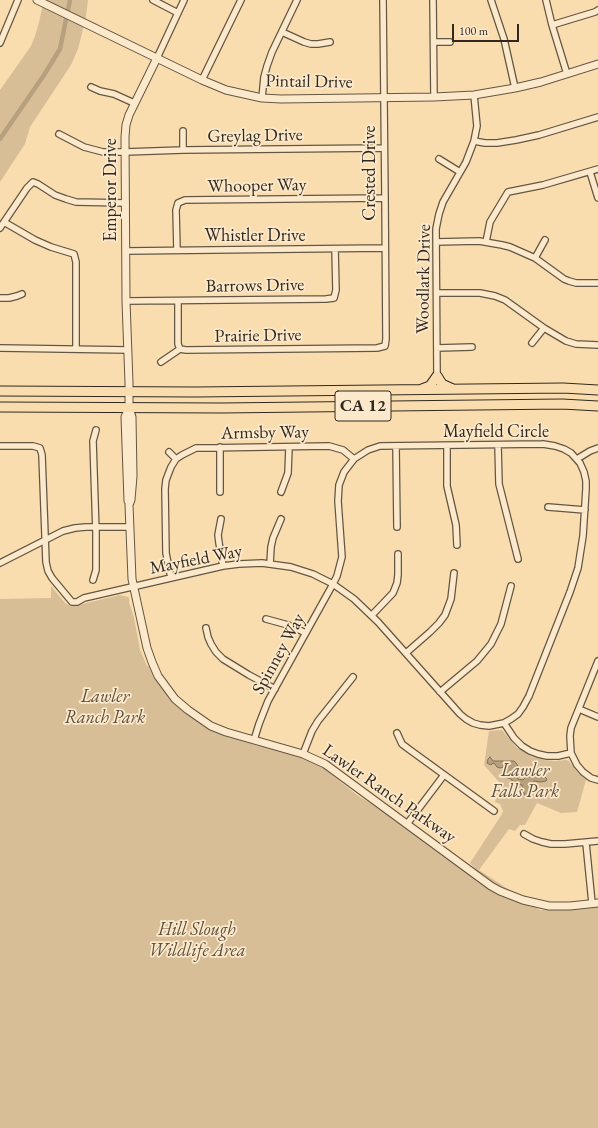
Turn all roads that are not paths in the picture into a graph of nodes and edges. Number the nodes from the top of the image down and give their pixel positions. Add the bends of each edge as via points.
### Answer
1 (18, 0) edge
2 (37, 0) edge
3 (153, 0) edge
4 (184, 0) edge
5 (241, 0) edge
6 (297, 0) edge
7 (383, 0) edge
8 (433, 0) edge
9 (491, 0) edge
10 (546, 0) edge
11 (598, 10) edge
12 (178, 13) junction
13 (552, 25) junction
14 (282, 32) junction
15 (330, 42) dead end
16 (434, 42) junction
17 (450, 42) dead end
18 (0, 43) edge
19 (157, 58) junction
20 (598, 64) edge
21 (566, 74) junction
22 (202, 80) junction
23 (91, 87) dead end
24 (515, 88) junction
25 (474, 95) junction
26 (434, 97) junction
27 (262, 98) junction
28 (384, 98) junction
29 (134, 103) junction
30 (598, 117) edge
31 (183, 131) dead end
32 (59, 134) dead end
33 (474, 141) junction
34 (384, 148) junction
35 (183, 150) junction
36 (125, 152) junction
37 (439, 160) dead end
38 (598, 169) edge
39 (460, 172) junction
40 (590, 172) junction
41 (385, 198) junction
42 (598, 198) edge
43 (126, 203) junction
44 (4, 222) junction
45 (0, 228) edge
46 (545, 240) dead end
47 (436, 242) junction
48 (486, 242) junction
49 (385, 248) junction
50 (335, 249) junction
51 (177, 250) junction
52 (126, 251) junction
53 (535, 258) junction
54 (598, 283) edge
55 (436, 293) junction
56 (22, 294) dead end
57 (0, 298) edge
58 (126, 301) junction
59 (178, 301) junction
60 (544, 328) junction
61 (532, 343) dead end
62 (598, 345) edge
63 (385, 346) joint
64 (472, 347) dead end
65 (0, 348) edge
66 (437, 348) junction
67 (76, 349) junction
68 (180, 349) junction
69 (128, 350) junction
70 (161, 362) dead end
71 (438, 376) junction
72 (455, 389) junction
73 (419, 390) junction
74 (598, 390) edge
75 (0, 391) edge
76 (129, 392) junction
77 (598, 406) edge
78 (0, 407) edge
79 (128, 408) junction
80 (96, 430) dead end
81 (498, 445) junction
82 (0, 446) edge
83 (396, 446) junction
84 (447, 446) junction
85 (220, 447) junction
86 (289, 447) junction
87 (598, 448) edge
88 (169, 452) dead end
89 (354, 459) junction
90 (577, 459) junction
91 (176, 460) junction
92 (220, 492) dead end
93 (281, 492) dead end
94 (548, 507) dead end
95 (585, 510) junction
96 (220, 519) dead end
97 (281, 519) dead end
98 (96, 527) junction
99 (130, 527) junction
100 (397, 527) dead end
101 (45, 539) junction
102 (458, 546) dead end
103 (398, 554) dead end
104 (518, 559) dead end
105 (0, 563) edge
106 (270, 564) junction
107 (223, 566) junction
108 (454, 573) dead end
109 (171, 578) junction
110 (93, 580) dead end
111 (333, 584) junction
112 (511, 586) dead end
113 (133, 587) junction
114 (372, 615) junction
115 (266, 619) dead end
116 (206, 628) dead end
117 (306, 633) junction
118 (406, 652) junction
119 (598, 661) edge
120 (353, 677) dead end
121 (275, 689) junction
122 (440, 692) junction
123 (579, 709) junction
124 (598, 717) edge
125 (504, 723) junction
126 (397, 733) dead end
127 (254, 740) junction
128 (571, 753) junction
129 (303, 754) junction
130 (444, 775) junction
131 (598, 780) edge
132 (494, 811) dead end
133 (407, 824) junction
134 (524, 834) dead end
135 (598, 841) edge
136 (586, 842) junction
137 (595, 903) edge

1 - 18 street
2 - 19 street, Pintail Drive
3 - 12 street
4 - 12 street, Emperor Drive
5 - 22 street
6 - 14 street
7 - 28 street, Crested Drive
8 - 16 street
9 - 24 street via 504,39
10 - 13 street
11 - 13 street
12 - 19 street, Emperor Drive
13 - 21 street
14 - 15 street via 311,44
14 - 27 street via 266,66
16 - 17 street
16 - 26 street
19 - 22 street, Pintail Drive
19 - 29 street, Emperor Drive
20 - 21 street, Pintail Drive
21 - 24 street, Pintail Drive
22 - 27 street, Pintail Drive via 226,90
23 - 29 street
24 - 25 street, Pintail Drive
25 - 26 street, Pintail Drive
25 - 33 street, Woodlark Drive via 477,126
26 - 28 street, Pintail Drive
27 - 28 street, Pintail Drive
28 - 34 street, Crested Drive
29 - 36 street, Emperor Drive via 126,125
30 - 33 street via 516,140 497,143
31 - 35 street
32 - 36 street, Greylag Drive via 94,150
33 - 39 street, Woodlark Drive
34 - 35 street, Greylag Drive
34 - 41 street, Crested Drive
35 - 36 street, Greylag Drive
36 - 43 street, Emperor Drive
37 - 39 street
38 - 40 street
39 - 47 street, Woodlark Drive via 443,202
40 - 42 street
40 - 48 street via 508,192 490,222
41 - 49 street, Crested Drive
41 - 51 street, Whooper Way via 184,200 178,203 176,210
43 - 44 street via 76,202 55,195 32,182
43 - 52 street, Emperor Drive
44 - 45 street
44 - 67 street via 35,240 74,254
46 - 53 street
47 - 48 street
47 - 55 street, Woodlark Drive
48 - 53 street
49 - 50 street, Whistler Drive
49 - 63 street, Crested Drive
50 - 51 street, Whistler Drive
50 - 59 street, Barrows Drive via 334,298
51 - 52 street, Whistler Drive
52 - 58 street, Emperor Drive
53 - 54 street via 569,282
55 - 60 street via 480,293 495,296 506,300
55 - 66 street, Woodlark Drive
56 - 57 street
58 - 59 street, Barrows Drive
58 - 69 street, Emperor Drive
59 - 68 street
60 - 61 street
60 - 62 street via 566,341
63 - 68 street, Prairie Drive
64 - 66 street
65 - 67 street
66 - 71 street, Woodlark Drive
67 - 69 street
68 - 70 street
69 - 76 street, Emperor Drive
71 - 72 highway via 442,384
71 - 73 highway via 430,386
72 - 73 highway, CA 12
72 - 74 highway, CA 12
73 - 76 highway, CA 12
75 - 76 highway, CA 12
76 - 79 street, Lawler Ranch Parkway
77 - 79 highway, CA 12 via 542,404
78 - 79 highway, CA 12
79 - 99 street, Lawler Ranch Parkway via 132,417 134,476 129,505
80 - 98 street via 93,441
81 - 84 street, Mayfield Circle
81 - 90 street, Mayfield Circle via 549,444 564,449
81 - 104 street via 499,484
82 - 101 street via 40,448
83 - 84 street, Mayfield Circle
83 - 89 street, Mayfield Circle via 373,448
83 - 100 street
84 - 102 street via 447,486
85 - 86 street, Armsby Way
85 - 91 street, Armsby Way via 196,448
85 - 92 street
86 - 89 street, Armsby Way via 329,446 343,450
86 - 93 street via 288,473
87 - 90 street
88 - 91 street
89 - 111 street, Mayfield Circle via 344,472 339,485 342,557
90 - 95 street via 586,481
91 - 109 street via 168,473 165,489 166,553
94 - 95 street
95 - 125 street via 578,568 570,592 529,696 518,714
96 - 107 street via 218,535
97 - 106 street via 273,538
98 - 99 street
98 - 101 street via 63,530
98 - 110 street via 96,570
99 - 113 street, Lawler Ranch Parkway
101 - 105 street
101 - 113 street, Mayfield Way via 48,571 72,602
103 - 114 street via 397,583 393,593
106 - 107 street, Mayfield Way
106 - 111 street, Mayfield Way via 301,570
107 - 109 street, Mayfield Way
108 - 118 street via 451,599 445,615
109 - 113 street, Mayfield Way
111 - 114 street via 354,598
111 - 117 street, Spinney Way
112 - 122 street via 491,644 476,661
113 - 127 street, Lawler Ranch Parkway via 150,655 158,676 175,699 211,726
114 - 118 street
115 - 117 street
116 - 121 street via 211,644 223,659
117 - 121 street, Spinney Way
118 - 122 street
119 - 123 street
120 - 129 street via 312,730
121 - 127 street, Spinney Way
122 - 125 street via 466,720 488,726
123 - 124 street
123 - 128 street via 571,728
125 - 128 street via 514,738 530,751 547,756
126 - 130 street via 402,744
127 - 129 street, Lawler Ranch Parkway
128 - 131 street via 583,772
129 - 133 street, Lawler Ranch Parkway via 325,764
130 - 132 street
130 - 133 street
133 - 137 street, Lawler Ranch Parkway via 492,886 511,896 549,906
134 - 136 street via 550,844
135 - 136 street
136 - 137 street

